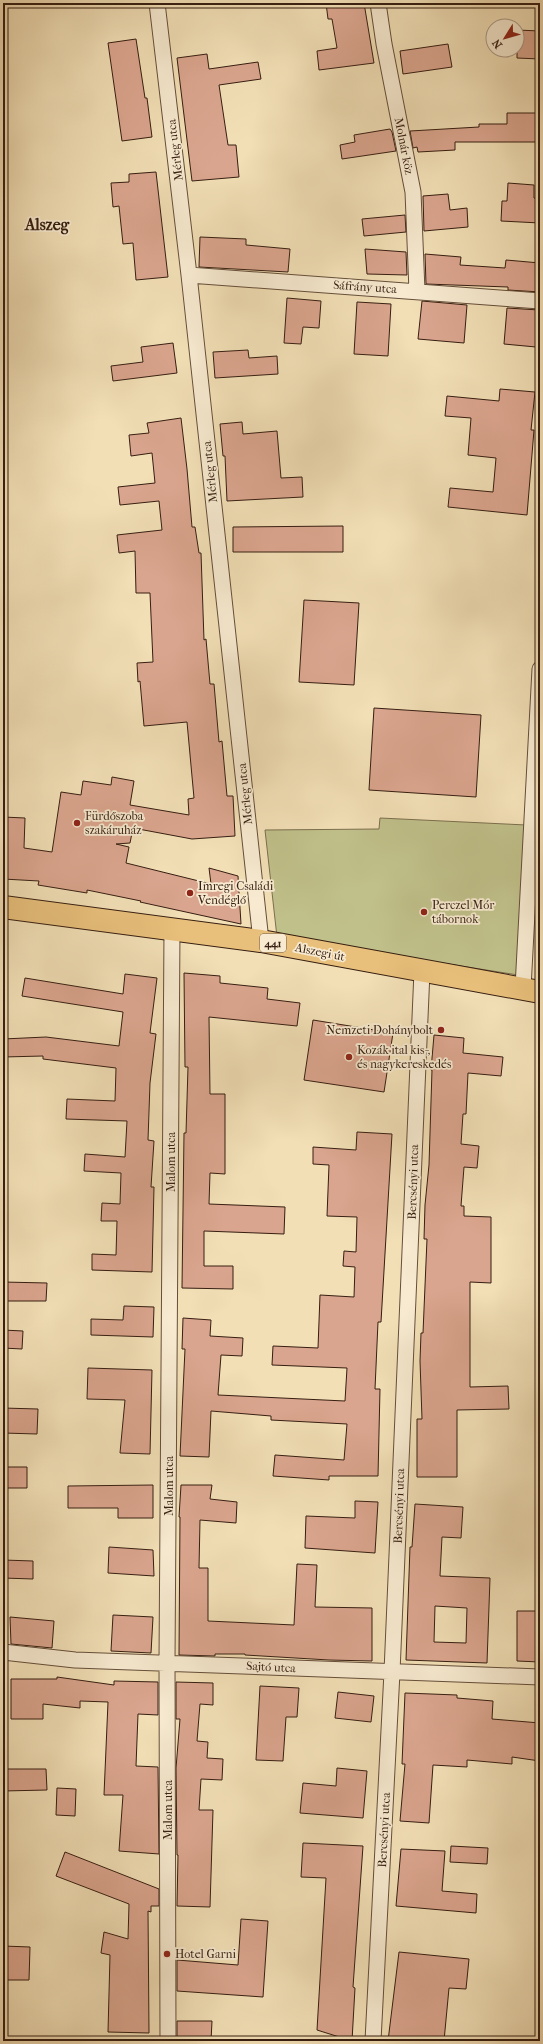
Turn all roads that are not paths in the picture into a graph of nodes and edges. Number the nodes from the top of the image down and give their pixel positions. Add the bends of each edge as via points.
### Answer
1 (157, 3) edge
2 (378, 3) edge
3 (189, 275) junction
4 (417, 291) junction
5 (540, 301) edge
6 (540, 669) edge
7 (3, 907) edge
8 (172, 930) junction
9 (261, 941) junction
10 (422, 971) junction
11 (531, 990) edge
12 (3, 1652) edge
13 (168, 1662) junction
14 (392, 1672) junction
15 (540, 1677) edge
16 (168, 2041) edge
17 (373, 2041) edge

1 - 3 street, Mérleg utca
2 - 4 street, Molnár köz via 413,192
3 - 4 street, Sáfrány utca
3 - 9 street, Mérleg utca
4 - 5 street, Sáfrány utca
6 - 11 street via 532,798
7 - 8 main road, Alszegi út / 441
8 - 9 main road, Alszegi út / 441
8 - 13 street, Malom utca
9 - 10 main road, Alszegi út / 441
10 - 11 main road, Alszegi út / 441
10 - 14 street, Bercsényi utca
12 - 13 street, Sajtó utca via 75,1660
13 - 14 street, Sajtó utca
13 - 16 street, Malom utca
14 - 15 street, Sajtó utca
14 - 17 street, Bercsényi utca

